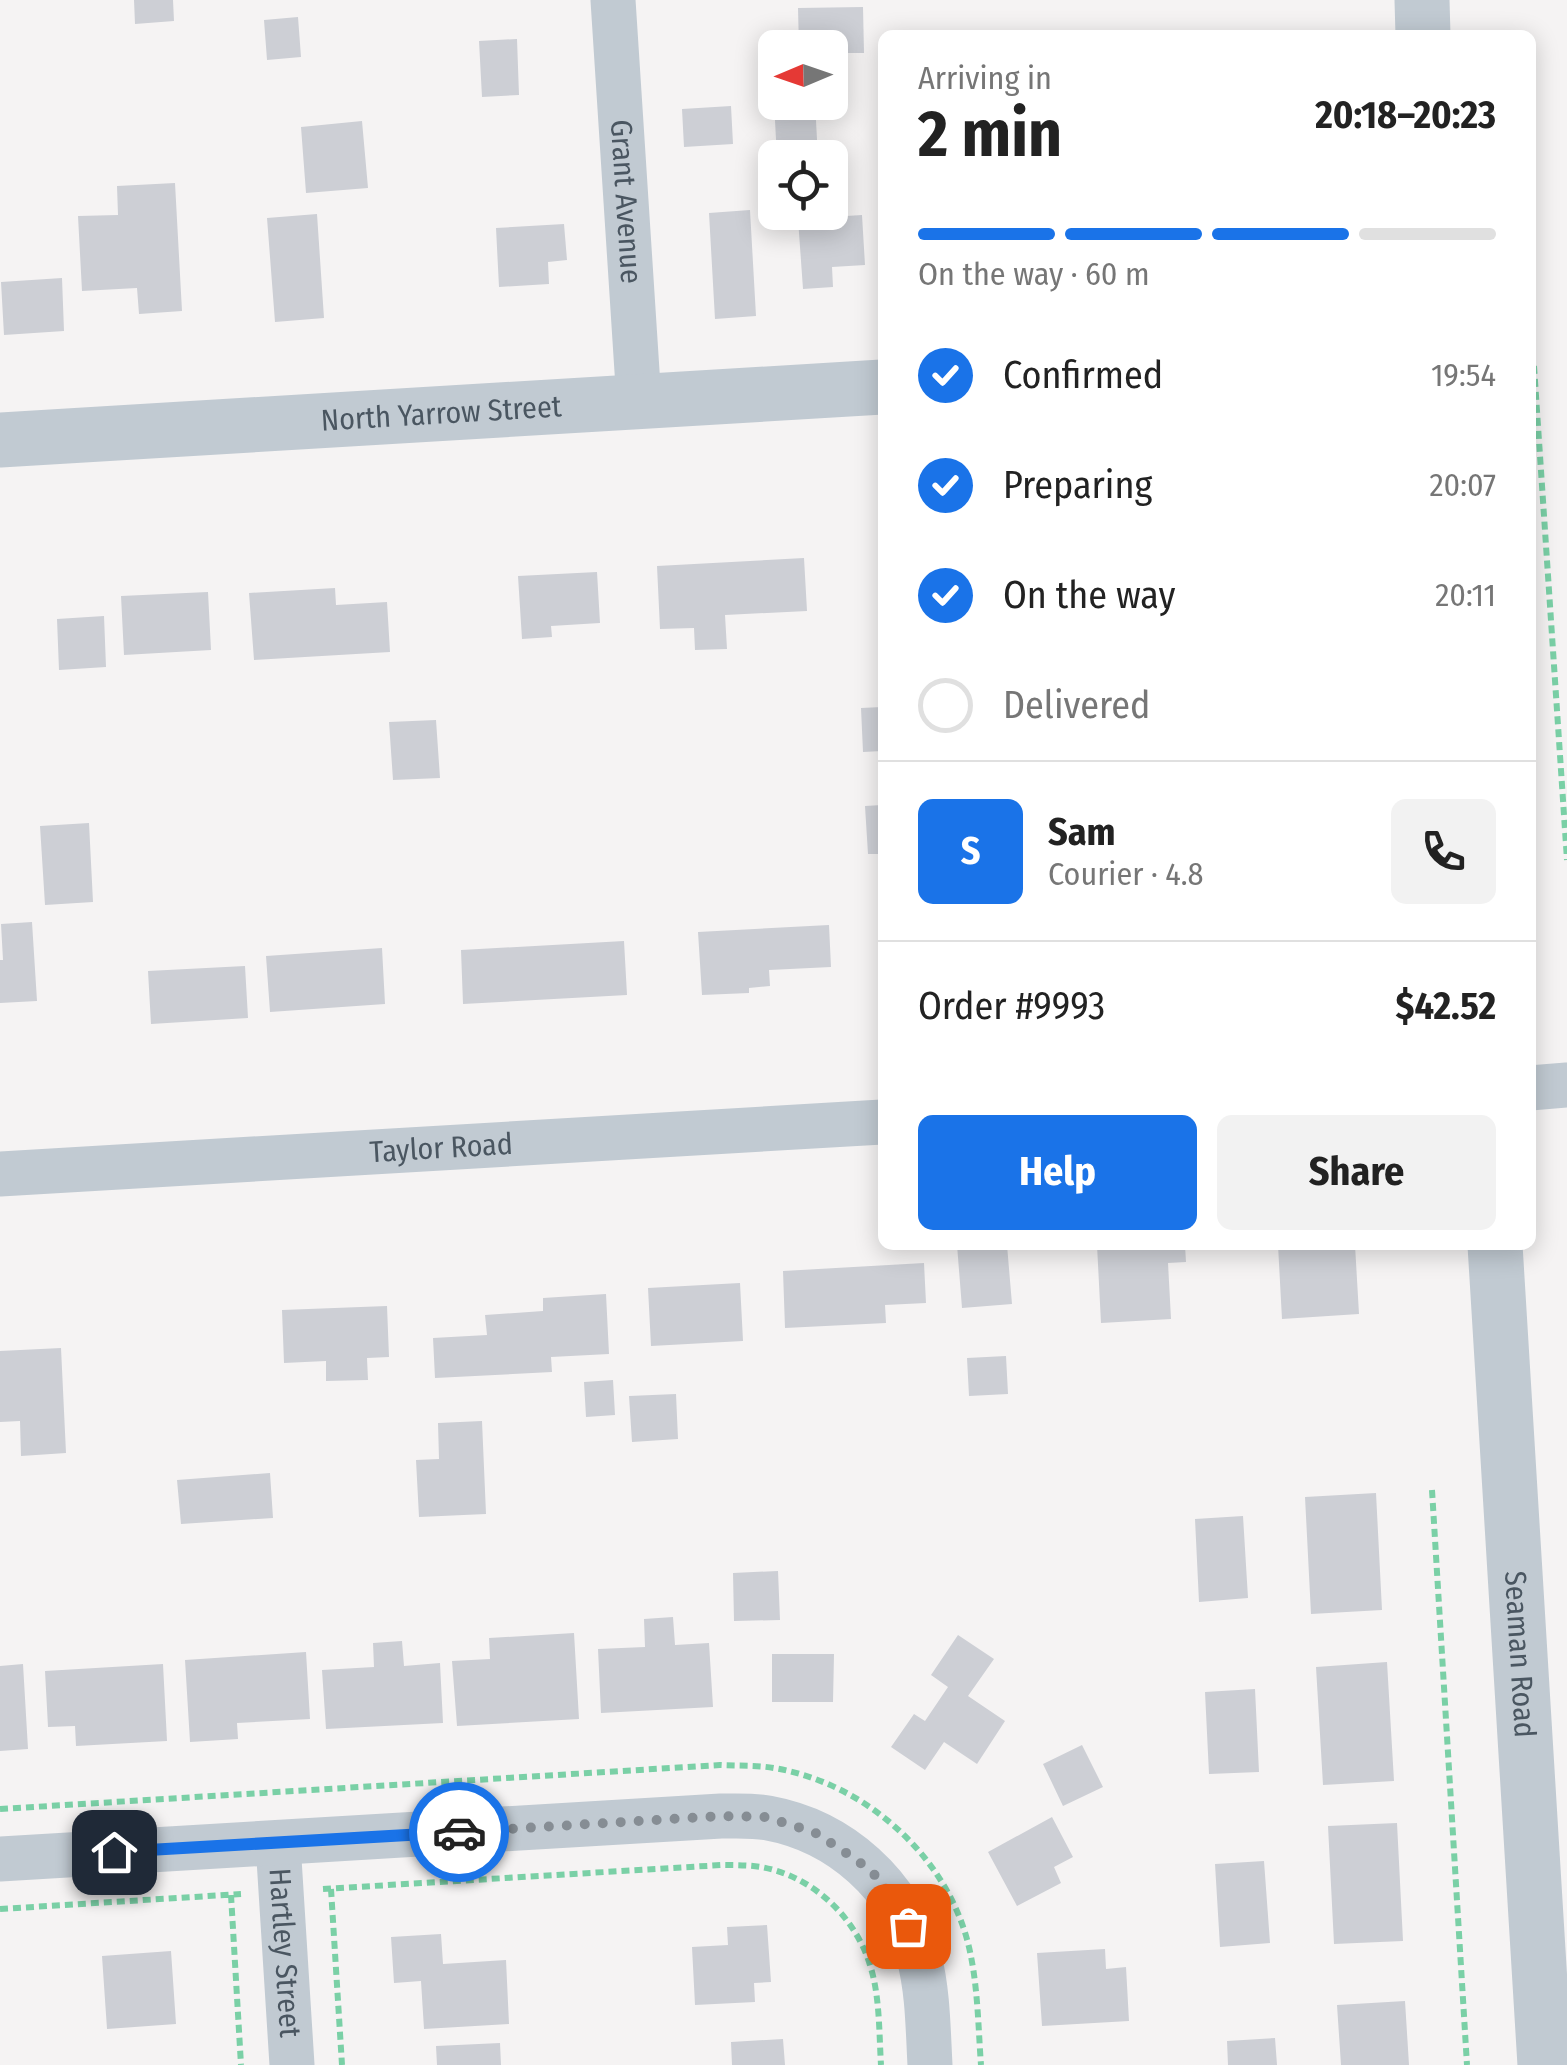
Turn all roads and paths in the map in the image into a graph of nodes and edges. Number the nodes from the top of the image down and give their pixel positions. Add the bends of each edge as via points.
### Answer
1 (612, 0) edge
2 (1422, 0) edge
3 (1424, 30) edge
4 (878, 388) edge
5 (1536, 396) edge
6 (639, 402) junction
7 (0, 440) edge
8 (1567, 860) edge
9 (1567, 1085) edge
10 (1536, 1088) edge
11 (878, 1122) edge
12 (0, 1174) edge
13 (1495, 1250) edge
14 (1432, 1490) dead end
15 (278, 1843) junction
16 (0, 1860) edge
17 (331, 1889) junction
18 (281, 1892) junction
19 (231, 1895) junction
20 (0, 1909) edge
21 (242, 2065) edge
22 (292, 2065) edge
23 (342, 2065) edge
24 (881, 2065) edge
25 (930, 2065) edge
26 (1466, 2065) edge
27 (1545, 2065) edge

1 - 6 street, Grant Avenue
2 - 3 street
4 - 6 street, North Yarrow Street
5 - 8 path
6 - 7 street, North Yarrow Street
9 - 10 street
11 - 12 street, Taylor Road
13 - 27 street, Seaman Road
14 - 26 path
15 - 16 street
15 - 18 street, Hartley Street
15 - 25 street via 742,1816 814,1832 857,1860 894,1899 924,1982
17 - 18 path
17 - 23 path
17 - 24 path via 722,1865 774,1870 810,1886 853,1927 872,1968
18 - 19 path
18 - 22 street, Hartley Street
19 - 20 path
19 - 21 path

